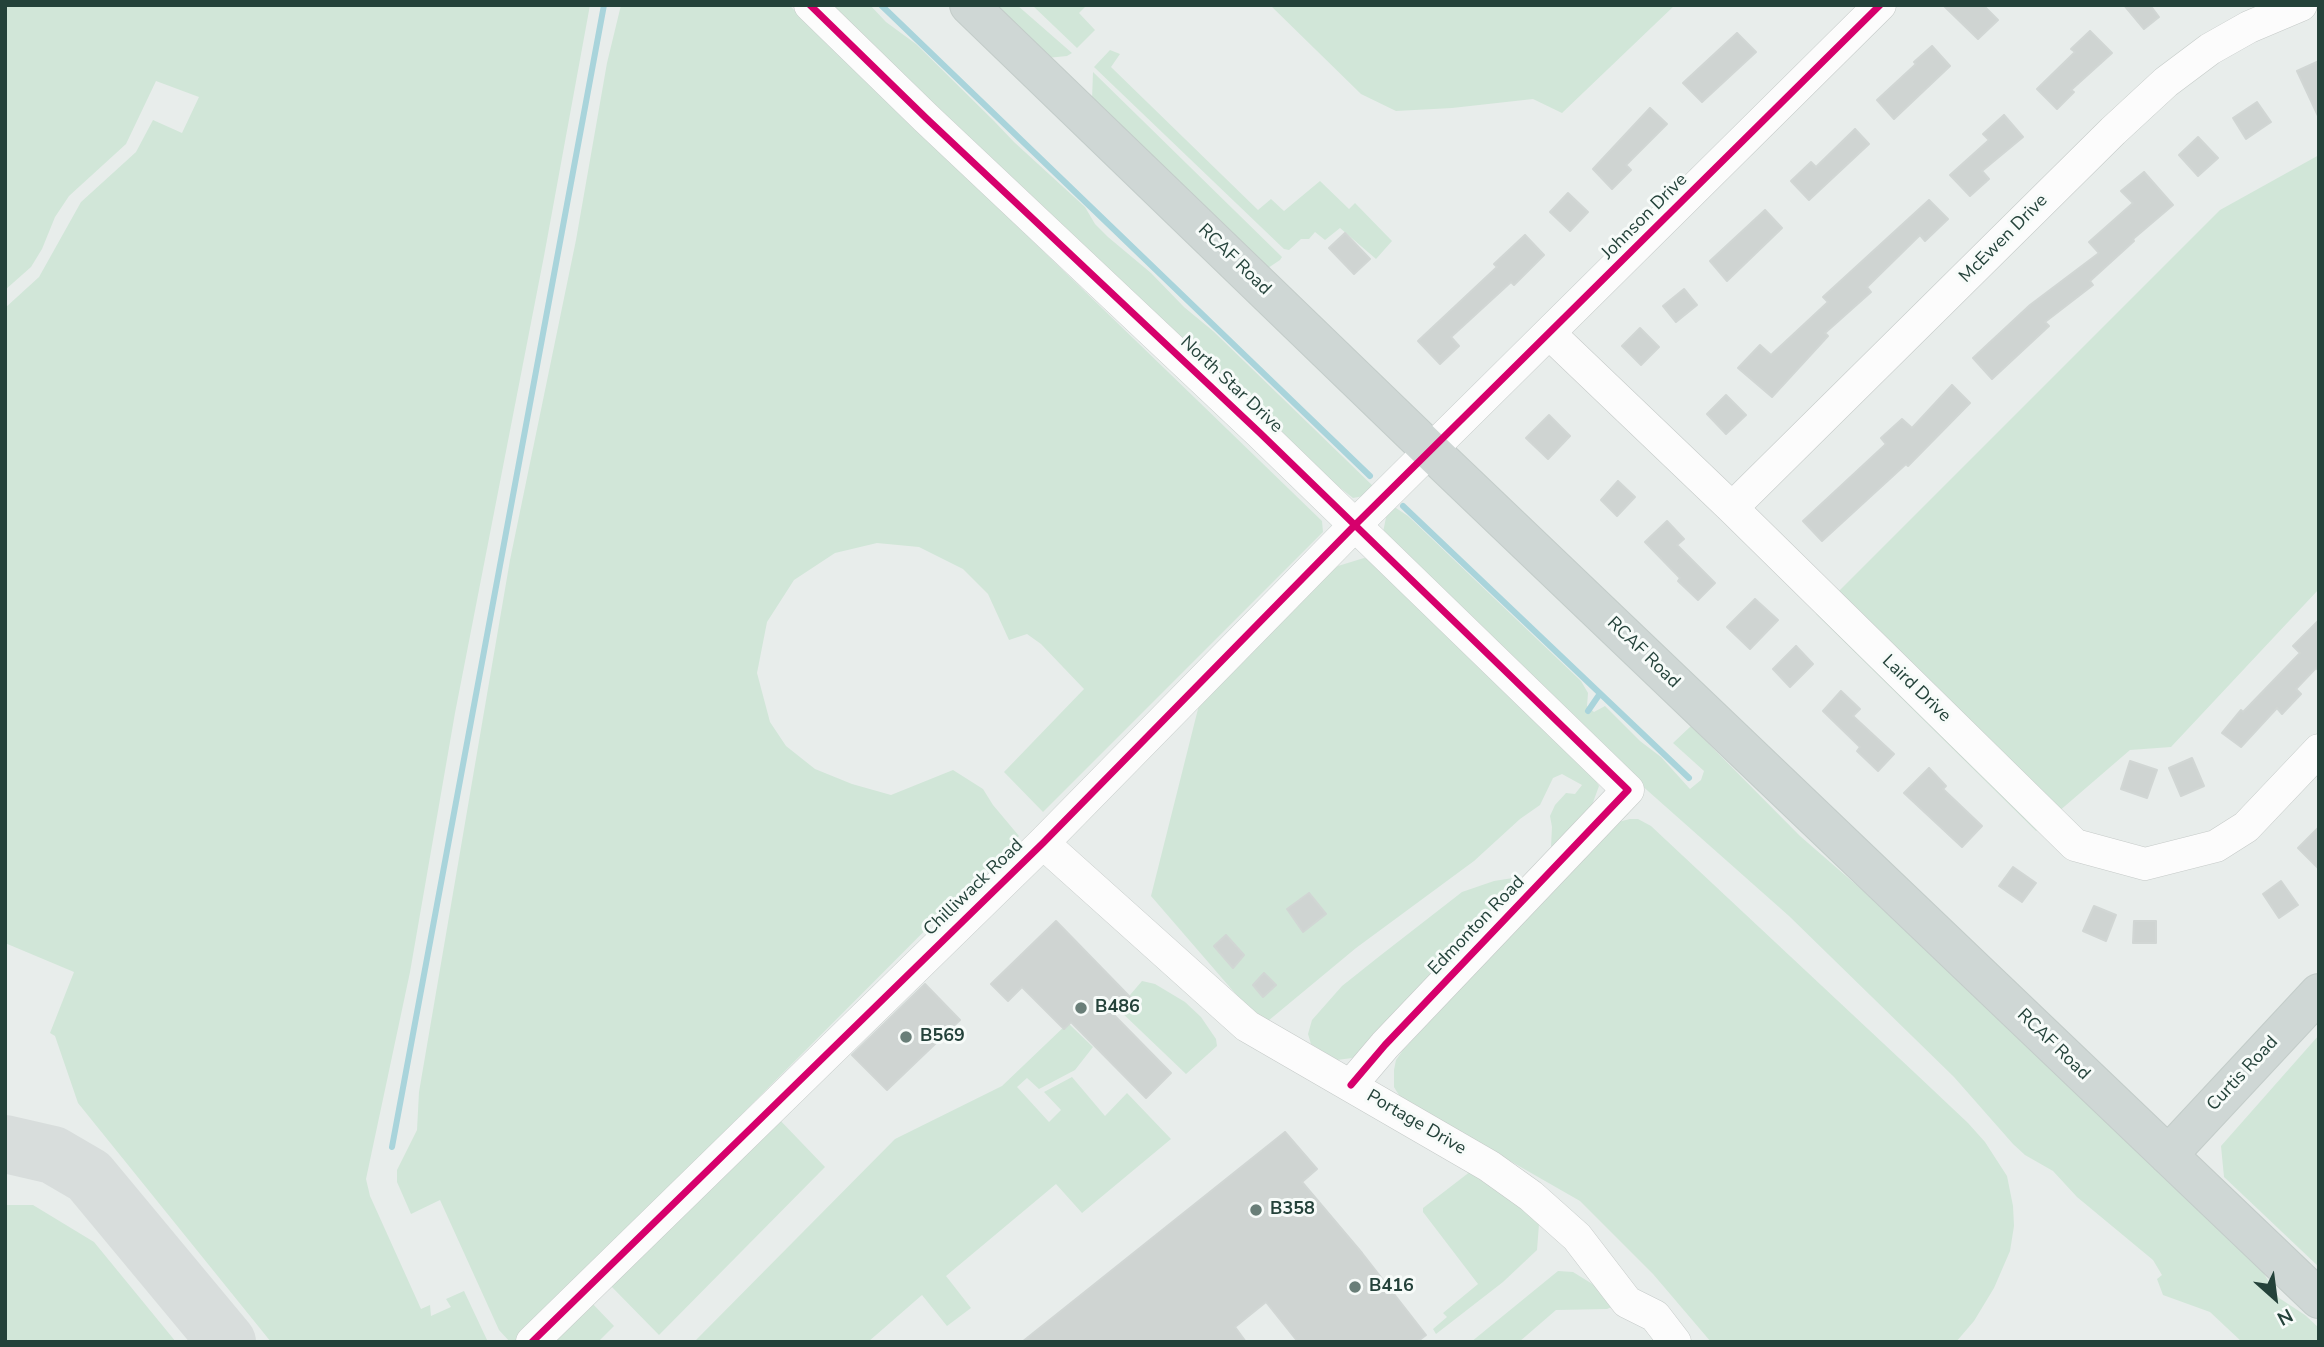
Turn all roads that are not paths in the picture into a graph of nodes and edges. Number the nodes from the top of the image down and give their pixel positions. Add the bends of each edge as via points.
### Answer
1 (810, 5) edge
2 (969, 5) edge
3 (1881, 5) edge
4 (2301, 5) edge
5 (1549, 333) junction
6 (1431, 451) junction
7 (1732, 508) junction
8 (1355, 525) junction
9 (2319, 750) edge
10 (1628, 790) joint
11 (1043, 843) junction
12 (2319, 993) edge
13 (1351, 1085) junction
14 (2168, 1155) junction
15 (2319, 1299) edge
16 (532, 1342) edge
17 (1675, 1342) edge

1 - 8 street, North Star Drive
2 - 6 main road, RCAF Road
3 - 5 street, Johnson Drive
4 - 7 street, McEwen Drive via 2210,49 2166,82
5 - 6 street, Johnson Drive
5 - 7 street, Laird Drive
6 - 8 street, Chilliwack Road
6 - 14 main road, RCAF Road
7 - 9 street, Laird Drive via 2075,845 2145,864 2216,846 2246,827
8 - 10 street, North Star Drive
8 - 11 street, Chilliwack Road
10 - 13 street, Edmonton Road
11 - 13 street, Portage Drive via 1247,1026
11 - 16 street, Chilliwack Road
12 - 14 main road, Curtis Road
13 - 17 street, Portage Drive via 1531,1196 1577,1237 1627,1302 1655,1316
14 - 15 main road, RCAF Road

